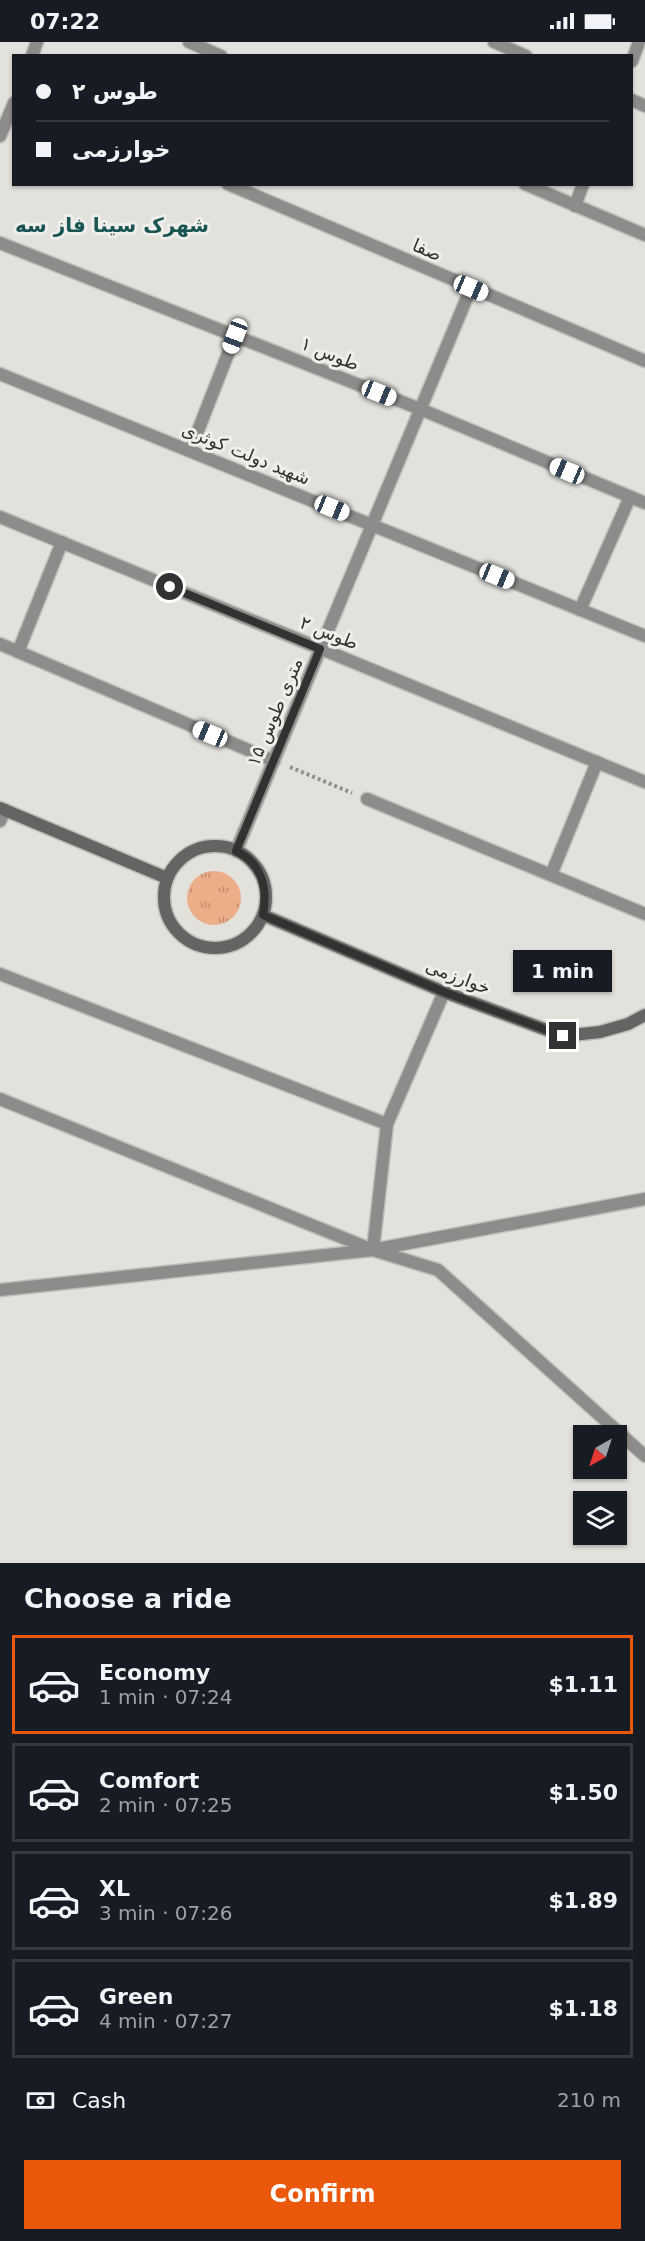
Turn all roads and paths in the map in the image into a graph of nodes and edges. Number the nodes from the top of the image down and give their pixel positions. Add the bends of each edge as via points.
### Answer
1 (189, 42) edge
2 (494, 42) edge
3 (639, 42) edge
4 (216, 54) edge
5 (521, 54) edge
6 (633, 58) edge
7 (8, 108) edge
8 (0, 136) edge
9 (233, 186) edge
10 (530, 186) edge
11 (582, 186) edge
12 (575, 206) junction
13 (645, 236) edge
14 (0, 243) edge
15 (471, 288) junction
16 (235, 336) junction
17 (645, 362) edge
18 (0, 374) edge
19 (420, 409) junction
20 (190, 451) junction
21 (630, 497) junction
22 (645, 503) edge
23 (0, 517) edge
24 (372, 525) junction
25 (62, 542) junction
26 (580, 610) junction
27 (645, 636) edge
28 (0, 644) edge
29 (320, 649) junction
30 (18, 652) junction
31 (274, 761) junction
32 (597, 762) junction
33 (645, 782) edge
34 (367, 799) joint
35 (2, 813) edge
36 (236, 851) junction
37 (550, 875) junction
38 (167, 878) junction
39 (645, 914) edge
40 (263, 915) junction
41 (0, 974) edge
42 (444, 992) junction
43 (645, 1015) edge
44 (0, 1099) edge
45 (387, 1124) junction
46 (645, 1199) edge
47 (373, 1250) junction
48 (0, 1290) edge
49 (645, 1456) edge

1 - 4 street
2 - 5 street
3 - 6 street
7 - 8 street
9 - 15 street, صفا
10 - 12 street
11 - 12 street
12 - 13 street
14 - 16 street, طوس ۱
15 - 17 street, صفا
15 - 19 street, ۱۵ متری طوس
16 - 19 street, طوس ۱
16 - 20 street
18 - 20 street, شهید دولت کوثری
19 - 21 street, طوس ۱
19 - 24 street, ۱۵ متری طوس
20 - 24 street, شهید دولت کوثری
21 - 22 street, طوس ۱
21 - 26 street
23 - 25 street, طوس ۲
24 - 26 street, شهید دولت کوثری
24 - 29 street, ۱۵ متری طوس
25 - 29 street, طوس ۲
25 - 30 street
26 - 27 street, شهید دولت کوثری
28 - 30 street
29 - 31 street, ۱۵ متری طوس
29 - 32 street, طوس ۲
30 - 31 street
31 - 34 path
31 - 36 street, ۱۵ متری طوس
32 - 33 street, طوس ۲
32 - 37 street
34 - 37 street
35 - 38 street
36 - 38 street via 212,846 195,849 181,858
36 - 40 street via 256,866 264,881
37 - 39 street
38 - 40 street via 164,903 168,919 192,943 208,948 226,947 254,930
40 - 42 street, خوارزمی
41 - 45 street
42 - 43 street, خوارزمی via 563,1036 600,1032
42 - 45 street
44 - 47 street
45 - 47 street
46 - 47 street
47 - 48 street
47 - 49 street via 438,1270

